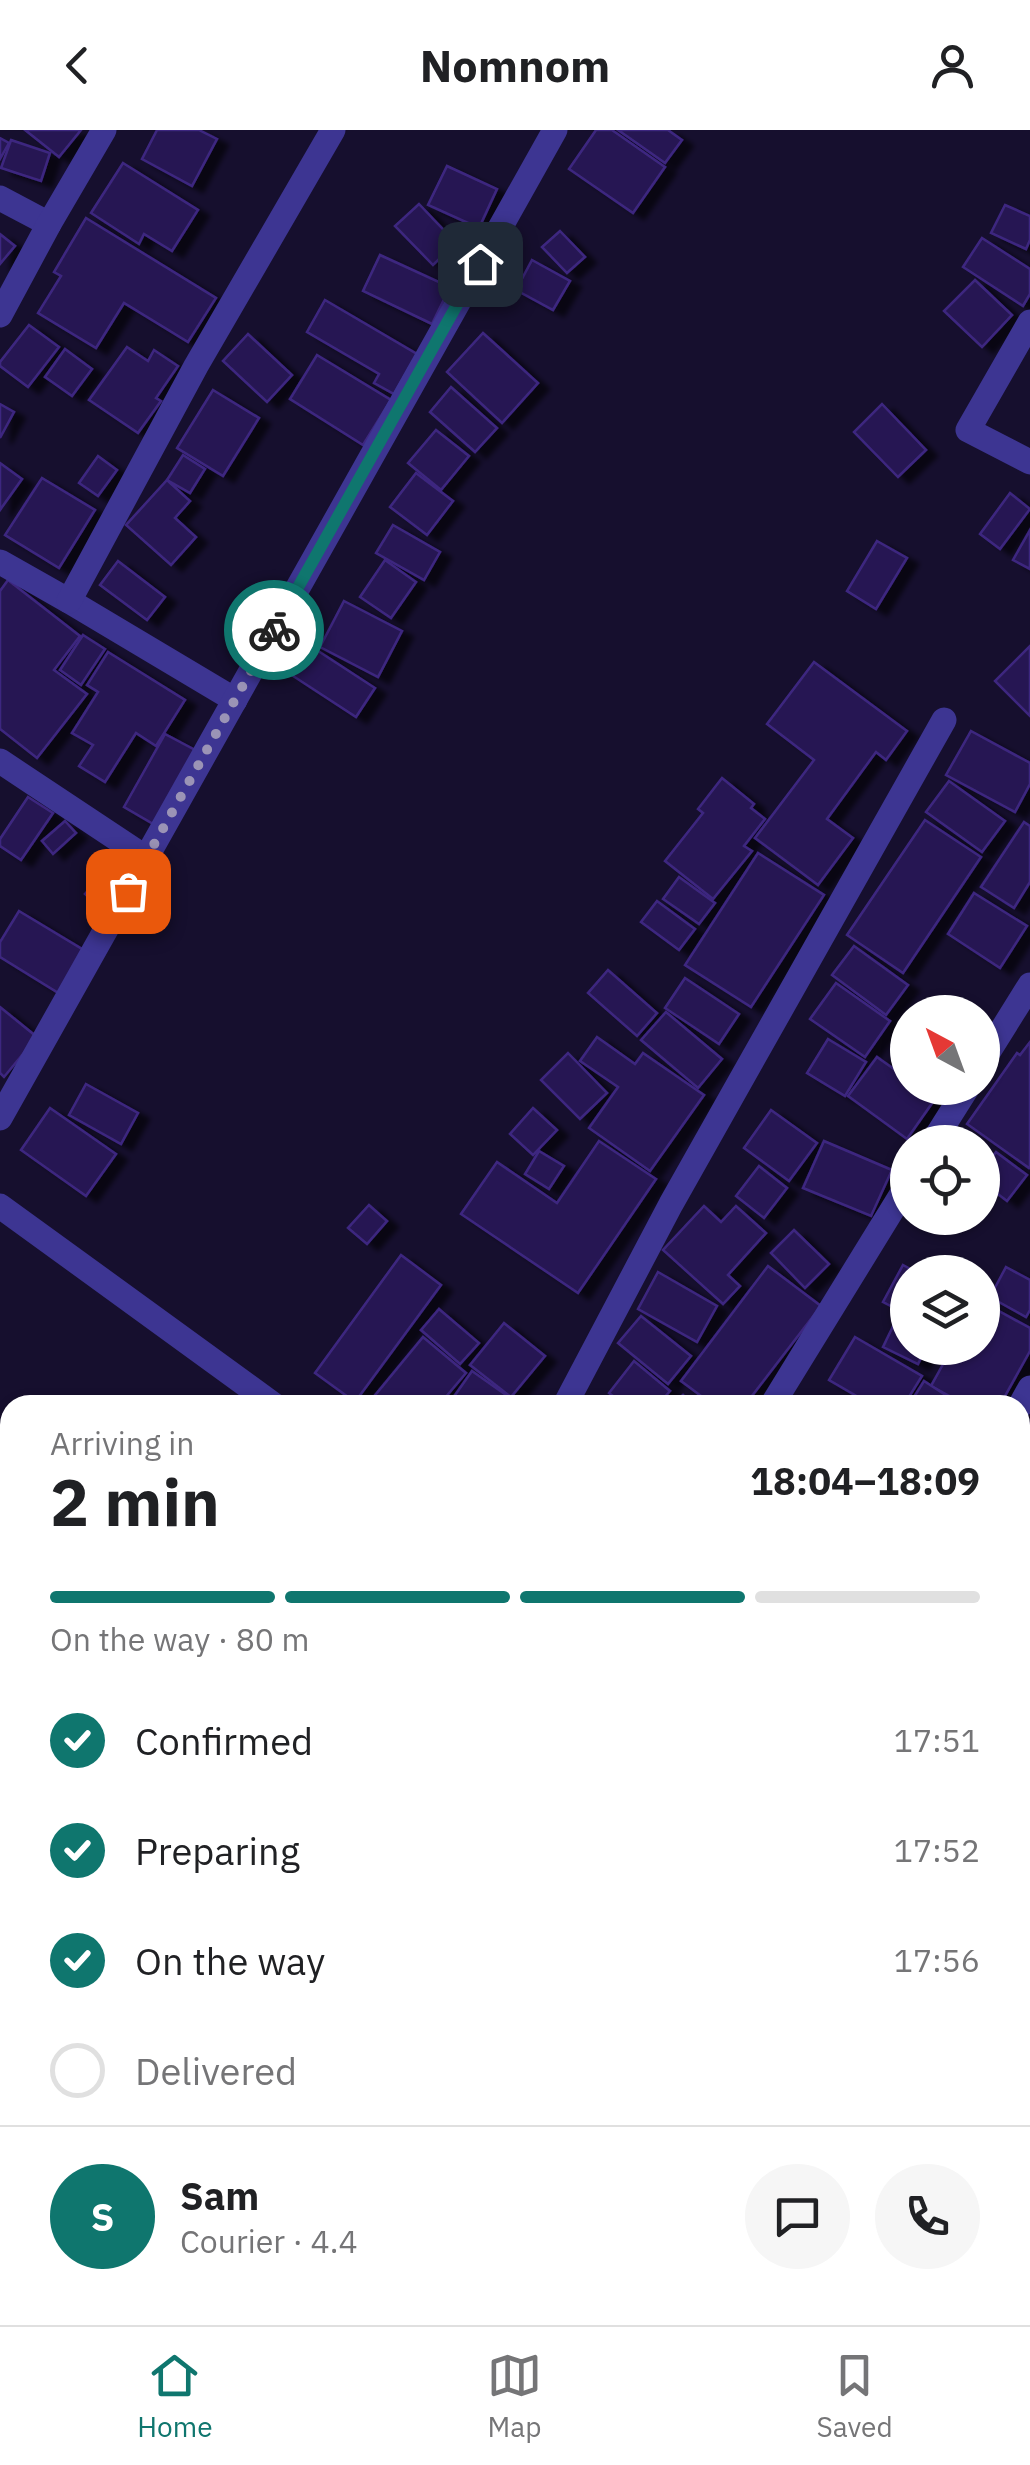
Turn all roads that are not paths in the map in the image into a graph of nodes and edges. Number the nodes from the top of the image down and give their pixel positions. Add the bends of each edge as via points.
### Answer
1 (104, 130) edge
2 (333, 130) edge
3 (555, 130) edge
4 (0, 198) edge
5 (49, 224) junction
6 (0, 315) edge
7 (1030, 322) edge
8 (1030, 462) edge
9 (0, 562) edge
10 (70, 601) junction
11 (235, 700) junction
12 (944, 720) dead end
13 (0, 761) edge
14 (146, 858) junction
15 (1030, 985) edge
16 (1000, 1033) edge
17 (0, 1118) edge
18 (0, 1206) edge
19 (890, 1213) edge
20 (260, 1395) edge
21 (570, 1395) edge
22 (778, 1395) edge

1 - 5 street
2 - 10 street
3 - 11 street
4 - 5 street
5 - 6 street
7 - 8 street via 968,430
9 - 10 street
10 - 11 street
11 - 14 street
12 - 21 street via 670,1204
13 - 14 street
14 - 17 street
15 - 16 street
18 - 20 street
19 - 22 street

